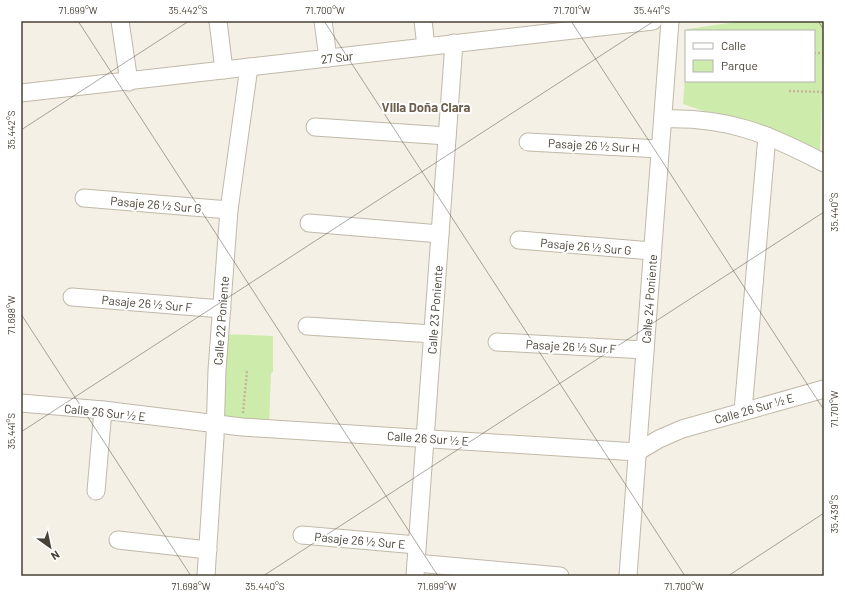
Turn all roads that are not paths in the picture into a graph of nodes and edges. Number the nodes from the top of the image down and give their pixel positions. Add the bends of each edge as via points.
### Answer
1 (120, 21) edge
2 (218, 21) edge
3 (323, 21) edge
4 (423, 21) edge
5 (653, 21) edge
6 (670, 21) edge
7 (623, 23) edge
8 (525, 28) edge
9 (454, 43) junction
10 (426, 46) junction
11 (328, 58) junction
12 (249, 67) junction
13 (224, 70) junction
14 (129, 82) junction
15 (21, 93) edge
16 (664, 119) junction
17 (316, 127) dead end
18 (447, 136) junction
19 (766, 136) junction
20 (528, 142) dead end
21 (660, 149) junction
22 (824, 163) edge
23 (84, 198) dead end
24 (228, 210) junction
25 (309, 223) dead end
26 (440, 234) junction
27 (519, 240) dead end
28 (652, 251) junction
29 (72, 297) dead end
30 (222, 309) junction
31 (307, 326) dead end
32 (433, 334) junction
33 (498, 342) dead end
34 (645, 350) junction
35 (824, 388) edge
36 (21, 403) edge
37 (103, 410) junction
38 (743, 411) junction
39 (216, 425) junction
40 (425, 438) junction
41 (637, 452) junction
42 (96, 491) dead end
43 (302, 535) dead end
44 (118, 540) dead end
45 (417, 545) junction
46 (208, 550) junction
47 (416, 570) edge
48 (206, 576) edge
49 (560, 576) edge
50 (628, 576) edge

1 - 14 street
2 - 13 street
3 - 11 street
4 - 10 street
5 - 7 street, 27 Sur
6 - 16 street, Calle 24 Poniente
7 - 8 street, 27 Sur
8 - 9 street, 27 Sur
9 - 10 street, 27 Sur
9 - 18 street, Calle 23 Poniente
10 - 11 street, 27 Sur
11 - 12 street, 27 Sur
12 - 13 street, 27 Sur
12 - 24 street, Calle 22 Poniente
13 - 14 street, 27 Sur
14 - 15 street, 27 Sur
16 - 19 street via 719,123 745,128
16 - 21 street, Calle 24 Poniente
17 - 18 street
18 - 26 street, Calle 23 Poniente
19 - 22 street
19 - 38 street
20 - 21 street, Pasaje 26 ½ Sur H
21 - 28 street, Calle 24 Poniente
23 - 24 street, Pasaje 26 ½ Sur G
24 - 30 street, Calle 22 Poniente
25 - 26 street
26 - 32 street, Calle 23 Poniente
27 - 28 street, Pasaje 26 ½ Sur G
28 - 34 street, Calle 24 Poniente
29 - 30 street, Pasaje 26 ½ Sur F
30 - 39 street, Calle 22 Poniente
31 - 32 street
32 - 40 street, Calle 23 Poniente
33 - 34 street, Pasaje 26 ½ Sur F
34 - 41 street, Calle 24 Poniente
35 - 38 street, Calle 26 Sur ½ E
36 - 37 street, Calle 26 Sur ½ E
37 - 39 street, Calle 26 Sur ½ E
37 - 42 street
38 - 41 street, Calle 26 Sur ½ E via 682,429 658,439
39 - 40 street, Calle 26 Sur ½ E
39 - 46 street, Calle 22 Poniente
40 - 41 street, Calle 26 Sur ½ E
40 - 45 street, Calle 23 Poniente
41 - 50 street, Calle 24 Poniente
43 - 45 street, Pasaje 26 ½ Sur E
44 - 46 street
45 - 47 street, Calle 23 Poniente
46 - 48 street, Calle 22 Poniente
47 - 49 street, Pasaje 26 ½ Sur E

